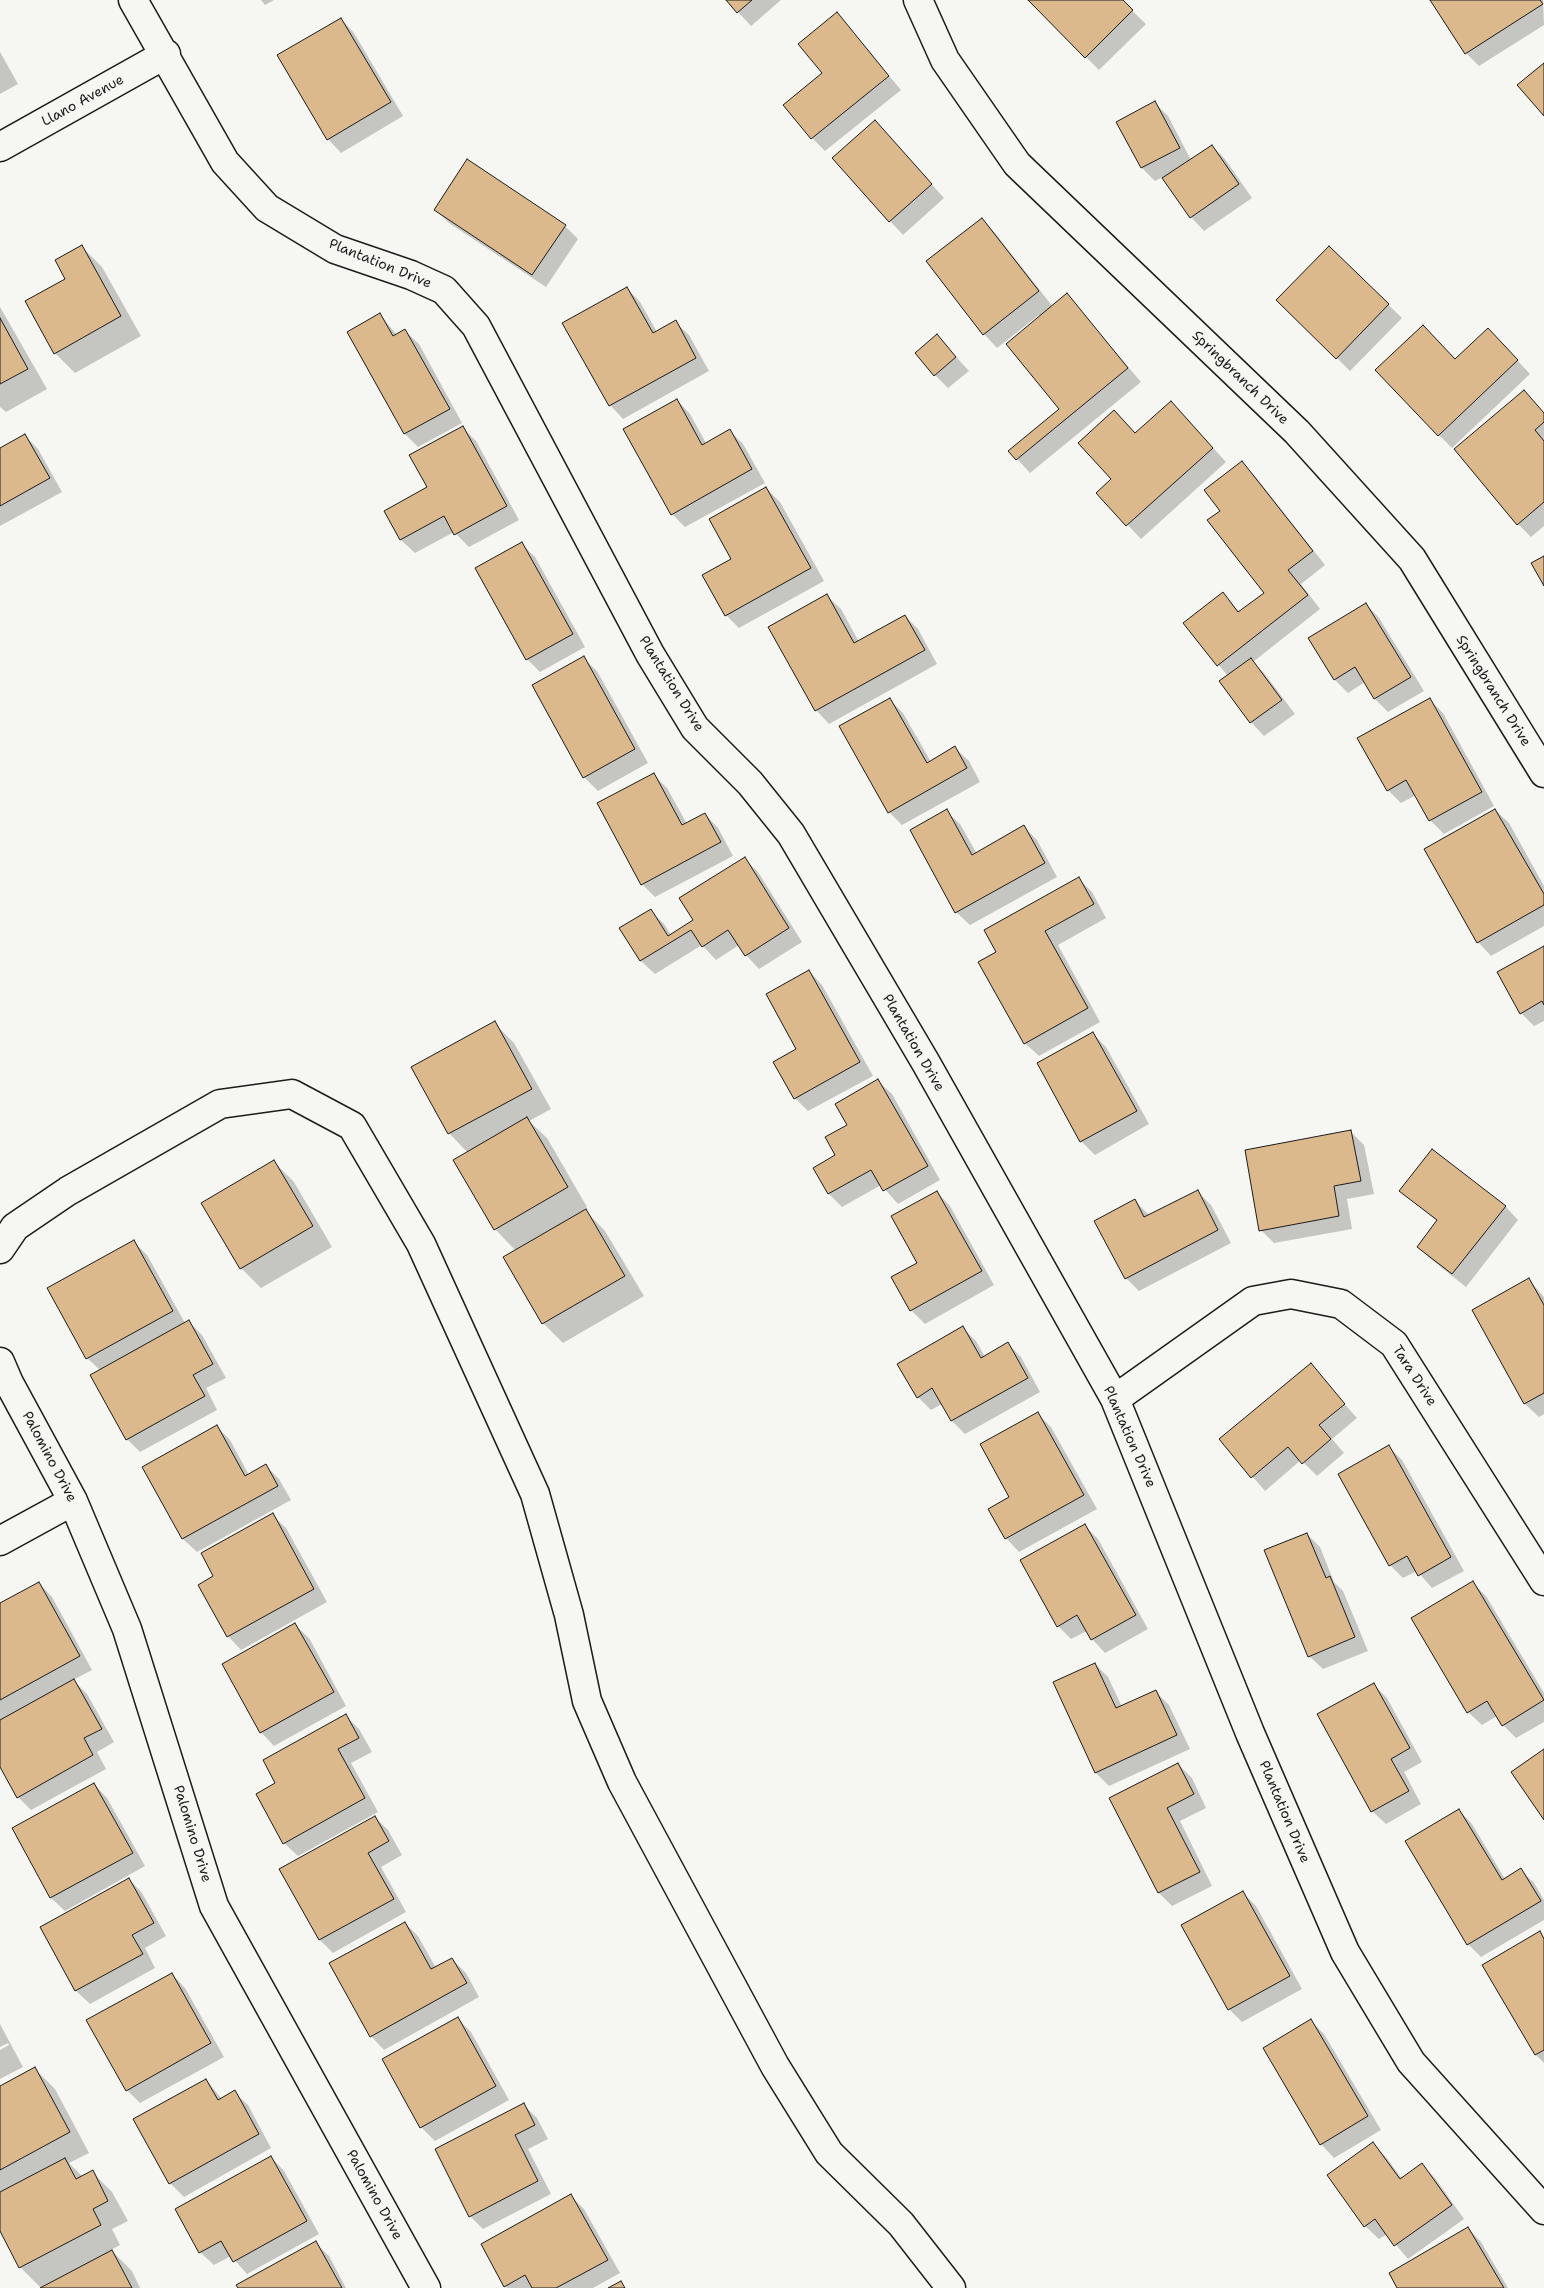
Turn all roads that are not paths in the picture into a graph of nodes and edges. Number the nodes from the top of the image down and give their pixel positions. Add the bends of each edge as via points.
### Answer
1 (133, 0) edge
2 (918, 0) edge
3 (166, 54) junction
4 (0, 147) edge
5 (1544, 773) edge
6 (0, 1249) edge
7 (0, 1362) edge
8 (1115, 1399) junction
9 (74, 1501) junction
10 (0, 1540) edge
11 (1544, 1581) edge
12 (1544, 2210) edge
13 (426, 2288) edge
14 (951, 2288) edge

1 - 3 street, Plantation Drive
2 - 5 street, Springbranch Drive via 945,60 1017,164 1297,432 1412,559
3 - 4 street, Llano Avenue
3 - 8 street, Plantation Drive via 225,162 267,208 335,249 444,290 476,326 650,654 695,728 750,783 791,834 926,1062
6 - 14 street via 15,1226 68,1191 220,1104 292,1094 352,1126 421,1244 535,1494 569,1615 587,1701 622,1782 775,2066 829,2153 901,2224
7 - 9 street, Palomino Drive
8 - 11 street, Tara Drive via 1253,1301 1291,1294 1341,1304 1394,1344
8 - 12 street, Plantation Drive via 1250,1733 1345,1952 1410,2062
9 - 10 street
9 - 13 street, Palomino Drive via 127,1629 214,1906

